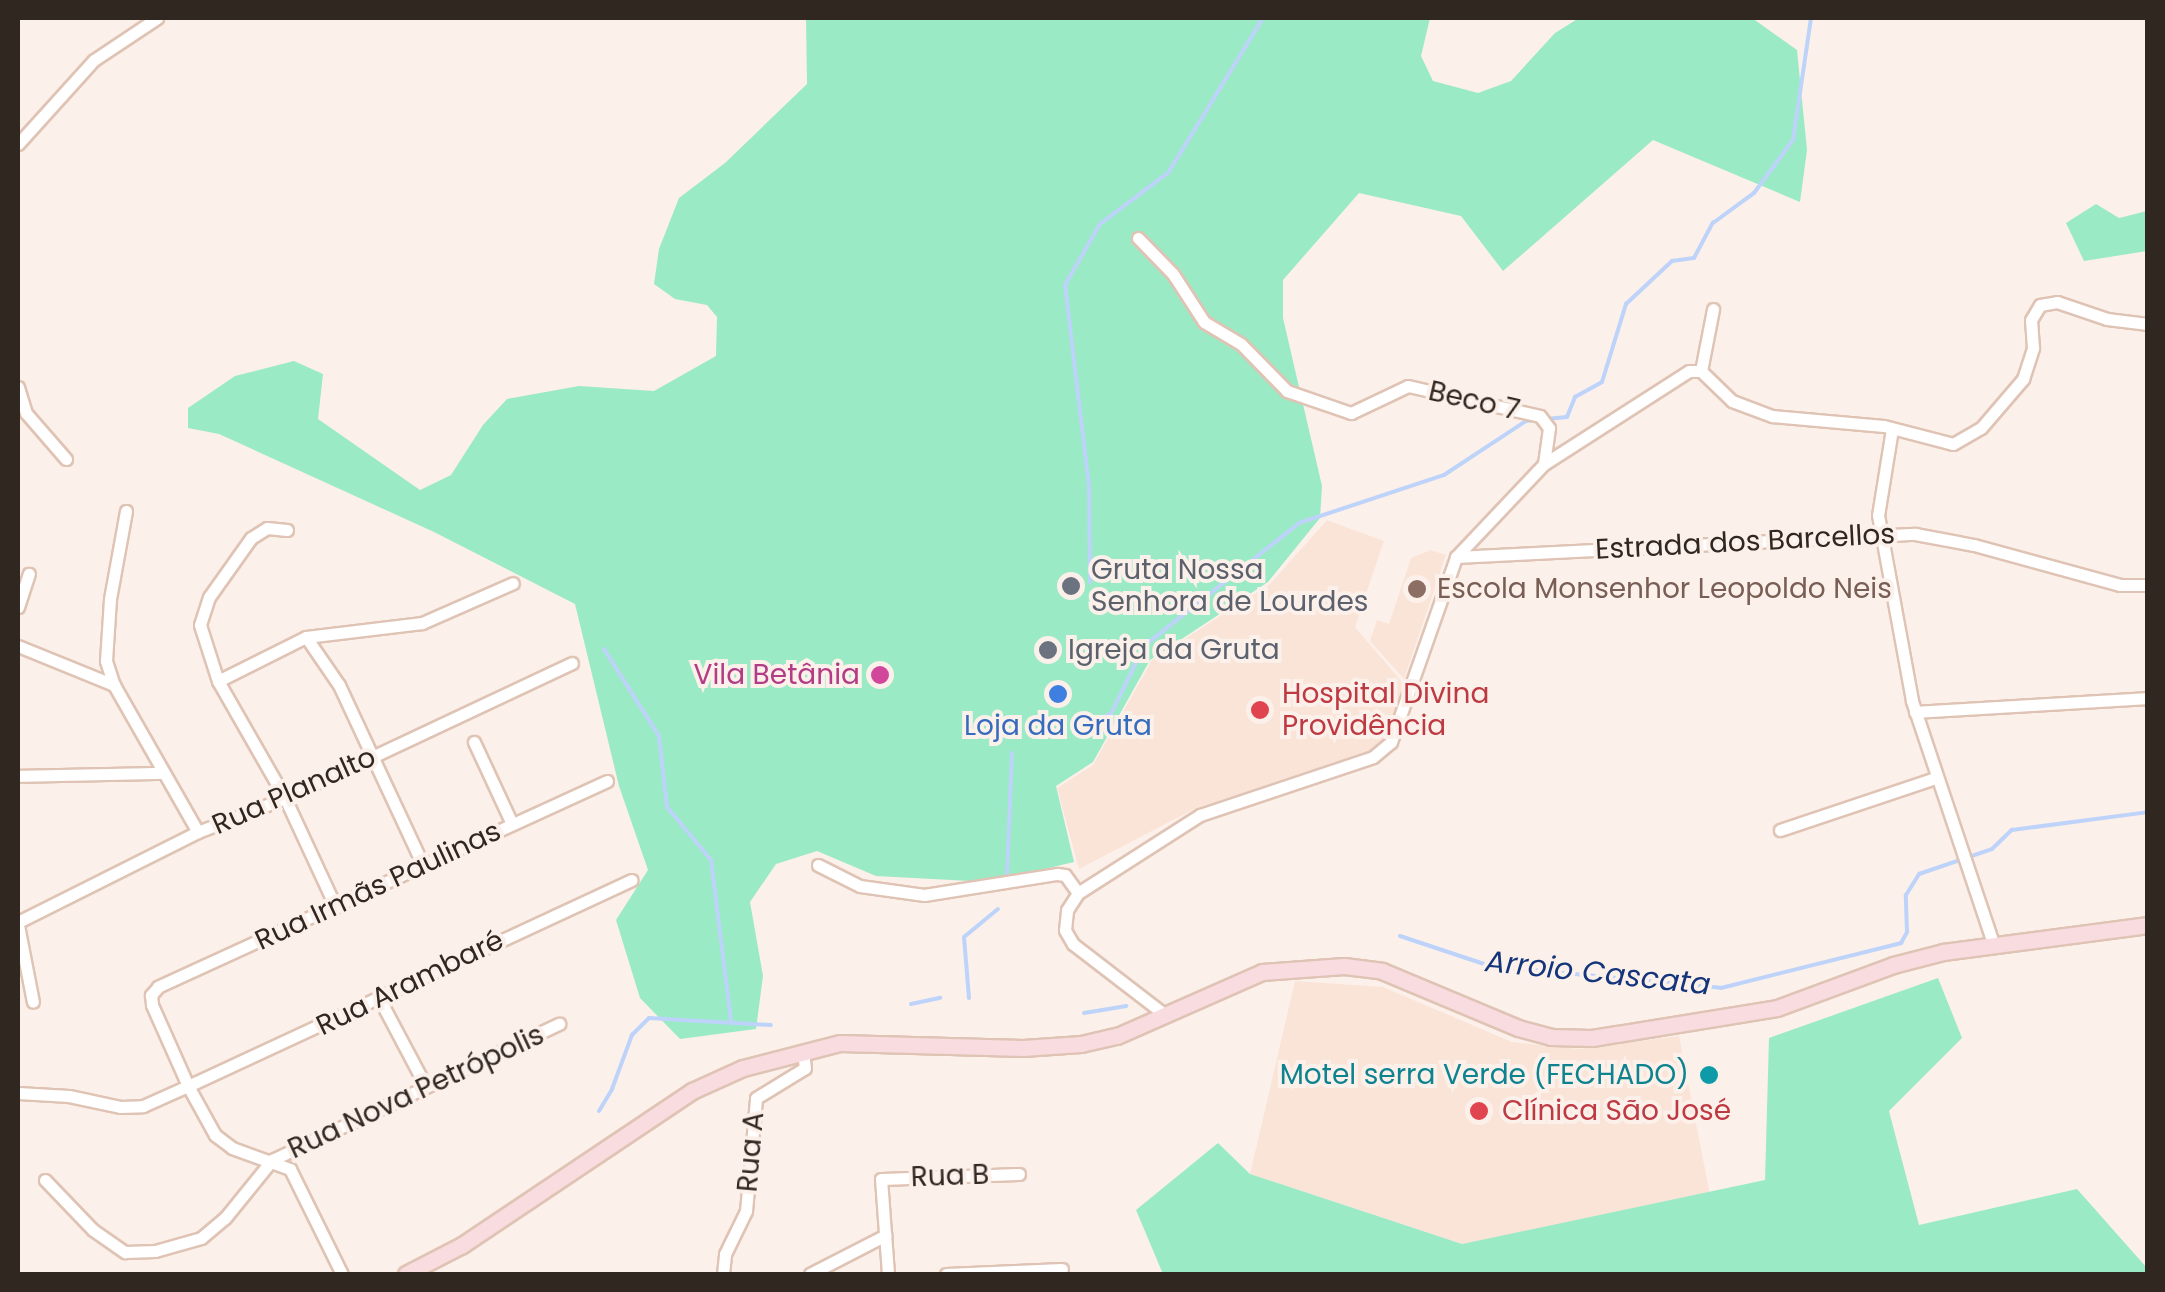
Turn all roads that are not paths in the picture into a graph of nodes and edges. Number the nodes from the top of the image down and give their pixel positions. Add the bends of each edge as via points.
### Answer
1 (156, 18) edge
2 (18, 144) edge
3 (1138, 238) dead end
4 (1712, 308) dead end
5 (2148, 324) edge
6 (1701, 370) junction
7 (18, 387) edge
8 (1892, 428) junction
9 (66, 458) dead end
10 (1544, 464) junction
11 (126, 512) dead end
12 (287, 530) dead end
13 (1883, 533) junction
14 (1456, 557) junction
15 (29, 574) dead end
16 (513, 583) dead end
17 (2148, 584) edge
18 (18, 607) edge
19 (306, 637) junction
20 (18, 646) edge
21 (572, 663) dead end
22 (218, 680) junction
23 (114, 685) junction
24 (2148, 698) edge
25 (1915, 712) junction
26 (474, 742) dead end
27 (374, 756) junction
28 (162, 772) junction
29 (18, 776) edge
30 (1935, 778) junction
31 (607, 781) dead end
32 (286, 798) junction
33 (512, 824) junction
34 (1780, 830) dead end
35 (198, 832) junction
36 (818, 864) dead end
37 (423, 865) junction
38 (632, 880) dead end
39 (1078, 893) junction
40 (336, 908) junction
41 (18, 924) edge
42 (2148, 925) edge
43 (1993, 942) junction
44 (380, 1000) junction
45 (33, 1002) dead end
46 (1164, 1014) junction
47 (559, 1024) dead end
48 (804, 1052) junction
49 (188, 1086) junction
50 (426, 1088) junction
51 (18, 1093) edge
52 (272, 1160) junction
53 (1020, 1174) dead end
54 (45, 1180) dead end
55 (886, 1235) junction
56 (439, 1267) edge
57 (1062, 1269) dead end
58 (342, 1274) edge
59 (406, 1274) edge
60 (723, 1274) edge
61 (810, 1274) edge
62 (888, 1274) edge
63 (946, 1274) edge

1 - 2 street via 94,60
3 - 10 street, Beco 7 via 1173,274 1204,322 1241,344 1288,391 1352,413 1408,386 1540,416 1549,428
4 - 6 street
5 - 8 street via 2057,302 2040,305 2031,320 2026,372 1980,428 1952,444
6 - 8 street via 1732,401 1772,416
6 - 10 street via 1689,371
7 - 9 street via 26,413
8 - 13 street via 1878,515
10 - 14 street
11 - 23 street via 110,599 106,661
12 - 22 street via 268,528 251,538 209,597 200,625
13 - 14 street, Estrada dos Barcellos
13 - 17 street, Estrada dos Barcellos via 1974,545 2120,585
13 - 25 street
14 - 39 street via 1398,727 1382,750 1200,815
15 - 18 street
16 - 19 street via 422,623
19 - 22 street
19 - 27 street via 339,684
20 - 23 street
21 - 27 street, Rua Planalto
22 - 32 street
23 - 28 street
24 - 25 street
25 - 30 street
26 - 33 street
27 - 32 street, Rua Planalto
27 - 37 street
28 - 29 street
28 - 35 street
30 - 34 street
30 - 43 street
31 - 33 street, Rua Irmãs Paulinas
32 - 35 street, Rua Planalto
32 - 40 street
33 - 37 street, Rua Irmãs Paulinas
35 - 41 street, Rua Planalto
36 - 39 street via 860,886 924,895 1057,874
37 - 40 street, Rua Irmãs Paulinas
38 - 44 street, Rua Arambaré
39 - 46 street via 1067,910 1072,944
40 - 49 street, Rua Irmãs Paulinas via 151,995
41 - 45 street
42 - 43 main road
43 - 46 main road via 1894,965 1777,1008 1592,1038 1552,1038 1382,971 1344,966 1262,972
44 - 49 street, Rua Arambaré
44 - 50 street
46 - 48 main road via 1081,1044 859,1042
47 - 50 street, Rua Nova Petrópolis
48 - 56 main road via 692,1091
48 - 60 street, Rua A via 804,1068 756,1098 746,1211
49 - 51 street, Rua Arambaré via 143,1106 120,1108
49 - 52 street via 215,1135 232,1148
50 - 52 street, Rua Nova Petrópolis
52 - 54 street via 201,1238 155,1251 125,1252 107,1243
52 - 58 street via 300,1182
53 - 55 street, Rua B via 881,1179
55 - 61 street
55 - 62 street
56 - 59 main road
57 - 63 street

